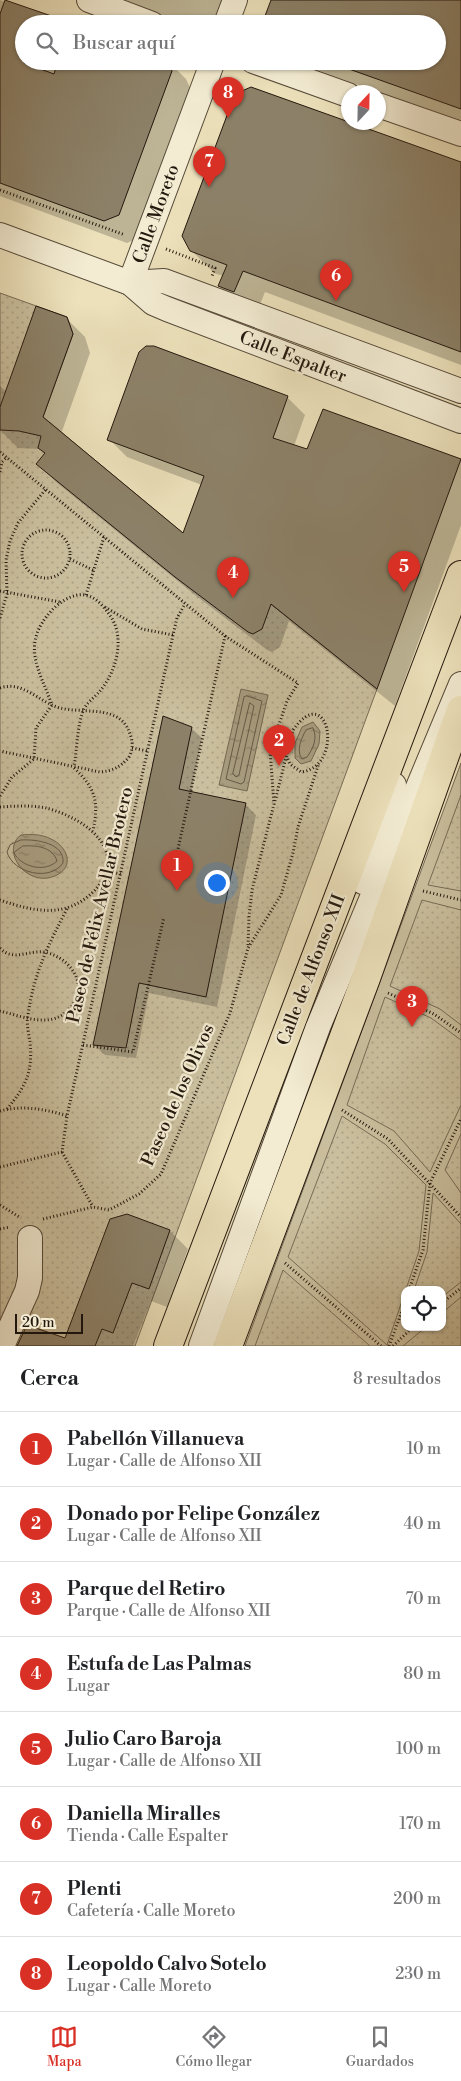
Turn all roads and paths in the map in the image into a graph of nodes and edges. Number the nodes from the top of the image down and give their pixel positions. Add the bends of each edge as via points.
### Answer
1 (89, 0) edge
2 (235, 0) edge
3 (128, 15) edge
4 (229, 15) edge
5 (209, 70) edge
6 (278, 70) edge
7 (341, 92) edge
8 (386, 108) edge
9 (461, 134) edge
10 (0, 190) edge
11 (0, 235) edge
12 (145, 242) junction
13 (214, 278) dead end
14 (130, 282) junction
15 (461, 391) edge
16 (461, 421) edge
17 (0, 452) edge
18 (7, 457) junction
19 (1, 462) edge
20 (0, 472) edge
21 (46, 490) junction
22 (104, 537) junction
23 (70, 559) junction
24 (95, 570) junction
25 (457, 585) edge
26 (0, 592) edge
27 (8, 594) junction
28 (86, 595) junction
29 (60, 602) junction
30 (185, 604) junction
31 (102, 606) junction
32 (0, 618) edge
33 (173, 635) junction
34 (225, 636) junction
35 (461, 684) edge
36 (0, 688) edge
37 (52, 705) junction
38 (83, 709) junction
39 (461, 710) edge
40 (132, 748) junction
41 (0, 751) edge
42 (148, 752) junction
43 (287, 757) junction
44 (34, 759) junction
45 (319, 763) junction
46 (74, 767) junction
47 (0, 796) edge
48 (274, 804) junction
49 (0, 807) edge
50 (93, 832) junction
51 (174, 867) dead end
52 (106, 871) junction
53 (121, 874) junction
54 (419, 890) dead end
55 (0, 900) edge
56 (461, 900) edge
57 (68, 907) junction
58 (164, 917) dead end
59 (0, 948) edge
60 (248, 948) junction
61 (44, 952) junction
62 (382, 990) dead end
63 (0, 1011) edge
64 (27, 1018) junction
65 (318, 1027) junction
66 (461, 1034) edge
67 (83, 1045) junction
68 (339, 1108) dead end
69 (8, 1109) junction
70 (0, 1111) edge
71 (67, 1116) junction
72 (461, 1119) edge
73 (62, 1152) junction
74 (0, 1167) edge
75 (430, 1183) junction
76 (0, 1205) edge
77 (92, 1206) junction
78 (461, 1218) edge
79 (28, 1227) junction
80 (0, 1229) edge
81 (282, 1260) dead end
82 (410, 1286) edge
83 (461, 1288) edge
84 (446, 1300) edge
85 (401, 1313) edge
86 (409, 1331) edge
87 (2, 1346) edge
88 (168, 1346) edge
89 (201, 1346) edge
90 (228, 1346) edge
91 (381, 1346) edge
92 (389, 1346) edge
93 (393, 1346) edge

1 - 3 street
2 - 4 street
5 - 12 street, Calle Moreto
6 - 7 street
8 - 9 street
10 - 12 path
11 - 14 street, Calle Espalter
12 - 13 path via 215,268
12 - 14 street, Calle Moreto
14 - 15 street, Calle Espalter via 164,282
14 - 16 street, Calle Espalter via 160,306
17 - 18 path
18 - 19 path
18 - 21 path
19 - 20 path
21 - 22 path
21 - 27 path via 18,523 10,541 6,560
22 - 24 path
22 - 30 path
23 - 23 path via 67,542 54,531 38,531 25,542 23,557 30,571 44,578 61,573
23 - 24 path
24 - 28 path
25 - 65 street, Calle de Alfonso XII
25 - 88 main road, Calle de Alfonso XII
26 - 27 path
27 - 29 path
27 - 32 path
28 - 29 path
28 - 31 path
29 - 37 path via 41,626 34,646 37,671
30 - 33 path, Paseo de Félix Avellar Brotero
30 - 34 path
31 - 33 path via 142,629
31 - 38 path via 116,628 118,654 108,680
33 - 42 path, Paseo de Félix Avellar Brotero
34 - 48 path, Paseo de los Olivos via 298,683 287,701 270,751
34 - 51 path
35 - 65 street, Calle de Alfonso XII
36 - 37 path via 31,692
37 - 38 path
37 - 44 path via 36,728
38 - 40 path via 102,712 122,721 129,730
38 - 46 path
39 - 90 main road via 366,978
40 - 42 path
40 - 46 path via 116,770 100,772
41 - 44 path
42 - 53 path, Paseo de Félix Avellar Brotero
43 - 45 path via 290,764 301,772 310,771
43 - 45 path, Paseo de los Olivos via 293,730 299,721 316,714 327,724 327,744
43 - 48 path, Paseo de los Olivos
44 - 46 path
44 - 47 path via 12,777
45 - 60 path, Paseo de los Olivos via 281,895
46 - 50 path via 93,790 96,818
48 - 60 path, Paseo de los Olivos via 252,890
49 - 50 path via 46,808 72,818
50 - 52 path via 107,854
52 - 53 path
52 - 57 path via 100,884 84,901
53 - 67 path, Paseo de Félix Avellar Brotero
54 - 56 path
55 - 57 path via 38,911
57 - 61 path
58 - 67 path via 133,1052
59 - 61 path via 18,956
60 - 77 path, Paseo de los Olivos via 230,1013 161,1174 139,1194 109,1210
61 - 64 path
61 - 64 path via 62,961 76,975 78,994 70,1009 61,1016
62 - 66 path via 434,1014
63 - 64 path
64 - 69 path via 32,1063 26,1082
65 - 89 street, Calle de Alfonso XII
67 - 71 path, Paseo de Félix Avellar Brotero
68 - 75 path via 388,1139
69 - 70 path
69 - 71 path via 50,1110
71 - 73 path, Paseo de Félix Avellar Brotero
72 - 75 path
73 - 74 path
73 - 77 path
75 - 78 path
75 - 82 path via 423,1250
76 - 79 path
77 - 79 path, Paseo de los Olivos
79 - 80 path, Paseo de los Olivos
79 - 87 street via 30,1278
81 - 91 path
83 - 84 path
85 - 92 path
86 - 93 path

